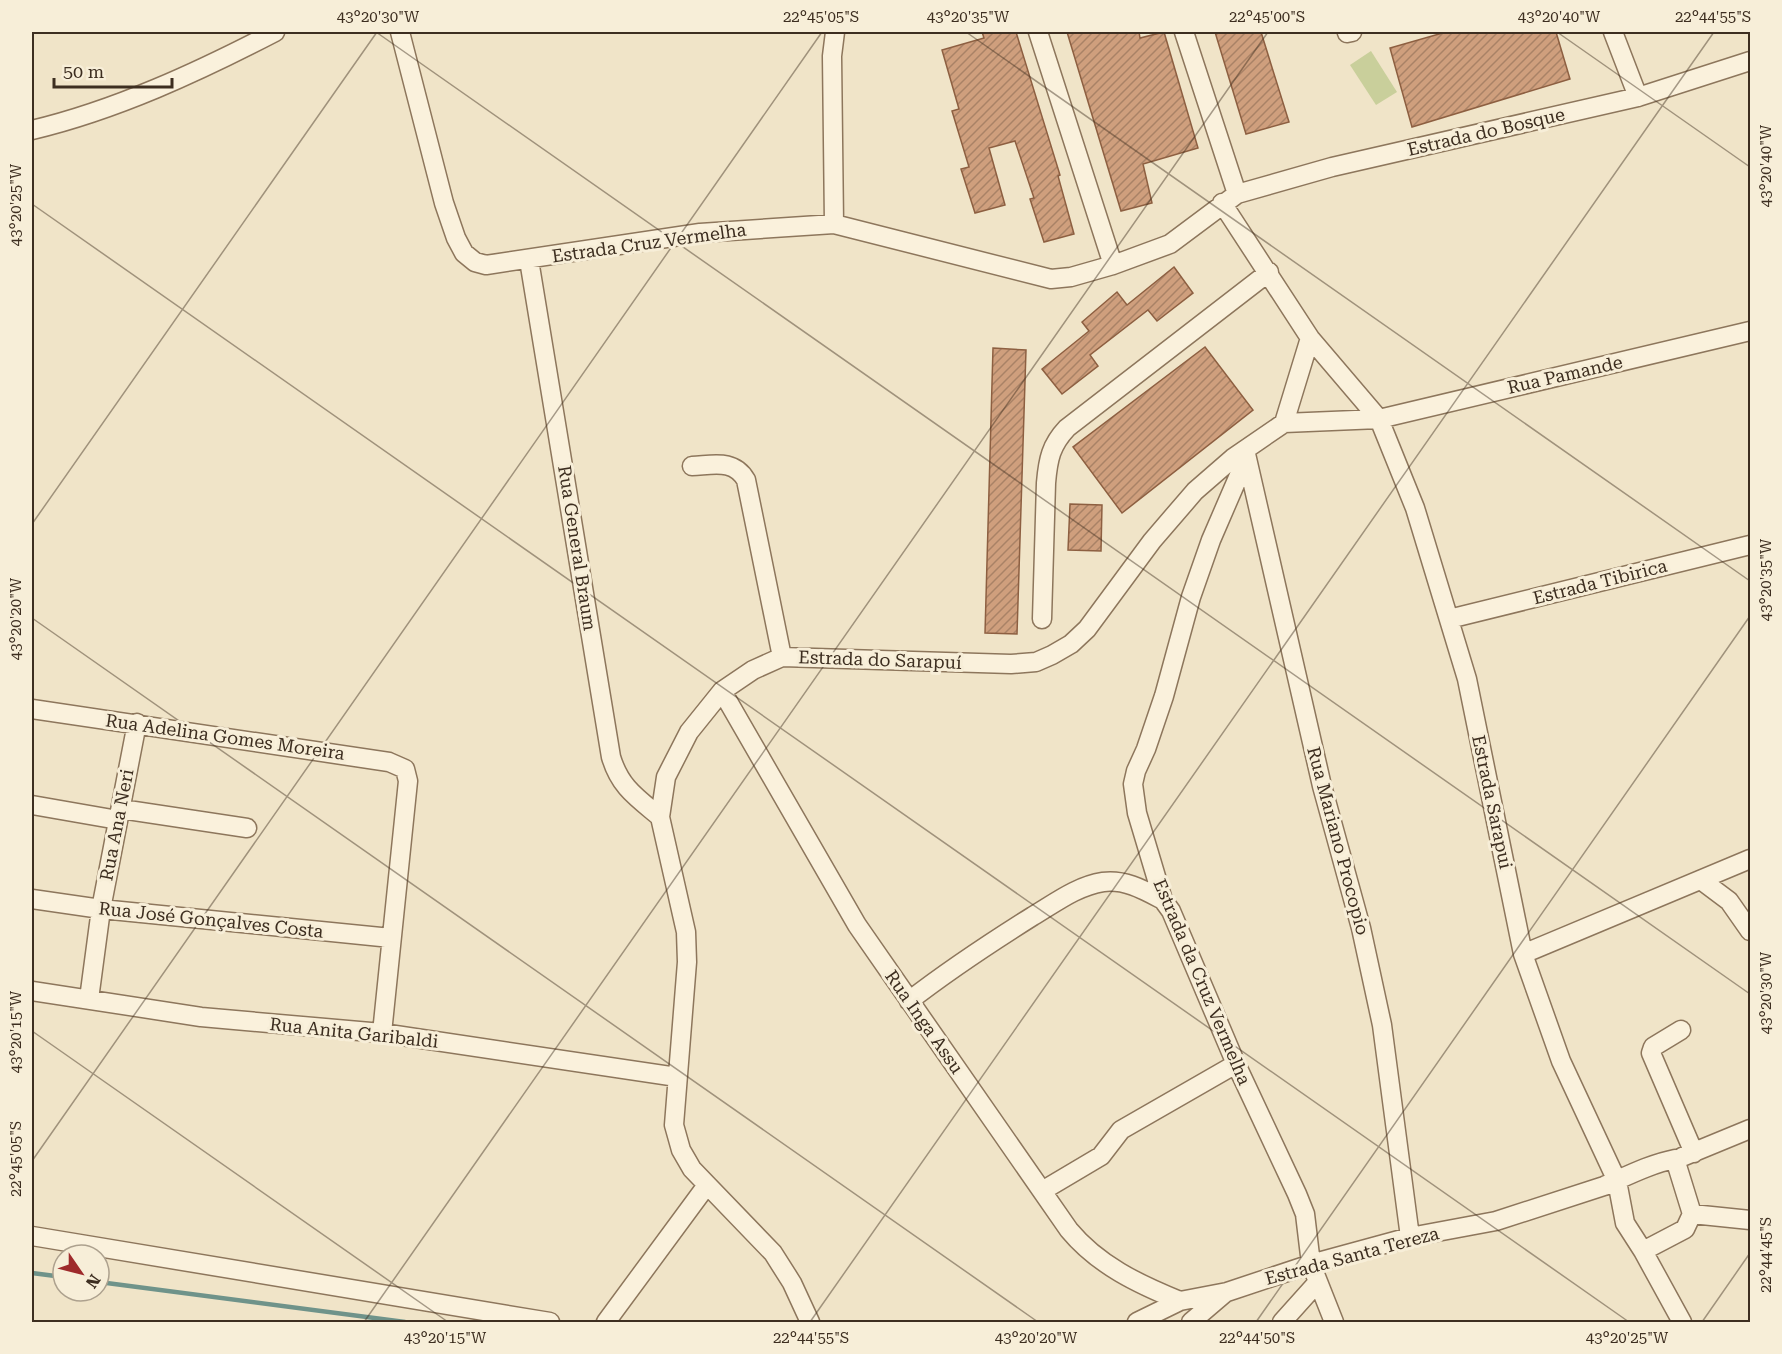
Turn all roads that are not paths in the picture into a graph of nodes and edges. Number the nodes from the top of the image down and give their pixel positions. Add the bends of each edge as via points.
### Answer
1 (275, 32) edge
2 (400, 32) edge
3 (835, 32) edge
4 (1038, 32) edge
5 (1184, 32) edge
6 (1613, 32) edge
7 (1750, 61) edge
8 (1638, 97) junction
9 (32, 130) edge
10 (1230, 199) junction
11 (834, 224) junction
12 (529, 260) junction
13 (1113, 265) junction
14 (1269, 272) junction
15 (1750, 331) edge
16 (1310, 338) junction
17 (1379, 419) junction
18 (1284, 423) junction
19 (1246, 454) junction
20 (692, 466) dead end
21 (1750, 545) edge
22 (1042, 619) dead end
23 (1449, 619) junction
24 (782, 657) junction
25 (722, 691) junction
26 (32, 709) edge
27 (137, 723) junction
28 (32, 805) edge
29 (119, 815) junction
30 (660, 817) junction
31 (246, 828) dead end
32 (1750, 859) edge
33 (1701, 880) junction
34 (32, 899) edge
35 (1163, 900) junction
36 (101, 909) junction
37 (1750, 931) edge
38 (391, 938) junction
39 (1523, 954) junction
40 (32, 991) edge
41 (89, 999) junction
42 (909, 1001) junction
43 (1681, 1030) dead end
44 (382, 1033) junction
45 (1236, 1064) junction
46 (677, 1077) junction
47 (1750, 1129) edge
48 (1694, 1153) junction
49 (1675, 1160) junction
50 (1610, 1184) junction
51 (707, 1185) junction
52 (1042, 1191) junction
53 (1692, 1214) junction
54 (1750, 1220) edge
55 (32, 1236) edge
56 (1410, 1237) junction
57 (1643, 1251) junction
58 (1311, 1264) junction
59 (1317, 1283) junction
60 (1227, 1292) junction
61 (1180, 1301) junction
62 (550, 1323) edge
63 (606, 1323) edge
64 (810, 1323) edge
65 (1137, 1323) edge
66 (1191, 1323) edge
67 (1282, 1323) edge
68 (1334, 1323) edge
69 (1682, 1323) edge

1 - 9 street via 181,78 64,123
2 - 12 street, Estrada Cruz Vermelha via 444,203 464,253 486,265
3 - 11 street
4 - 13 street
5 - 10 street
6 - 8 street
7 - 8 street, Estrada do Bosque
8 - 10 street, Estrada do Bosque via 1332,167
10 - 13 street, Estrada Cruz Vermelha via 1170,244
10 - 14 street
11 - 12 street, Estrada Cruz Vermelha via 700,233
11 - 13 street, Estrada Cruz Vermelha via 1051,279
12 - 30 street, Rua General Braum via 611,757 617,777
14 - 16 street
14 - 22 street via 1057,439 1048,461 1046,483
15 - 17 street, Rua Pamande
16 - 17 street
16 - 18 street
17 - 18 street
17 - 23 street, Estrada Sarapui via 1415,508
18 - 19 street, Estrada do Sarapuí
19 - 24 street, Estrada do Sarapuí via 1195,491 1152,541 1087,629 1071,644 1036,662
19 - 35 street, Estrada da Cruz Vermelha via 1191,597 1164,696 1133,784 1137,813
19 - 56 street, Rua Mariano Procopio via 1322,786 1380,1015
20 - 24 street via 728,464 746,480
21 - 23 street, Estrada Tibirica
23 - 39 street, Estrada Sarapui via 1467,678
24 - 25 street, Estrada do Sarapuí
25 - 30 street, Estrada do Sarapuí via 689,732 673,762 666,777
25 - 42 street, Rua Inga Assu via 857,925
26 - 27 street, Rua Adelina Gomes Moreira
27 - 29 street, Rua Ana Neri
27 - 38 street, Rua Adelina Gomes Moreira via 389,762 405,769 408,781
28 - 29 street
29 - 31 street
29 - 36 street, Rua Ana Neri
30 - 46 street, Estrada do Sarapuí via 686,932
32 - 33 street
33 - 37 street via 1729,902
33 - 39 street
34 - 36 street, Rua José Gonçalves Costa
35 - 42 street via 1122,883 1089,886 964,958
35 - 45 street, Estrada da Cruz Vermelha via 1172,910
36 - 38 street, Rua José Gonçalves Costa
36 - 41 street, Rua Ana Neri
38 - 44 street
39 - 50 street, Estrada Sarapui via 1560,1061
40 - 41 street, Rua Anita Garibaldi
41 - 44 street, Rua Anita Garibaldi via 201,1017
42 - 52 street, Rua Inga Assu
43 - 48 street via 1653,1047 1651,1053
44 - 46 street, Rua Anita Garibaldi
45 - 52 street via 1121,1130 1101,1156
45 - 58 street, Estrada da Cruz Vermelha via 1305,1214
46 - 51 street, Estrada do Sarapuí via 674,1125 681,1150
47 - 48 street
48 - 49 street
49 - 50 street, Estrada Santa Tereza via 1651,1165
49 - 53 street
50 - 56 street, Estrada Santa Tereza via 1496,1221
50 - 57 street, Estrada Sarapui via 1625,1223
51 - 63 street
51 - 64 street, Estrada do Sarapuí via 773,1253 792,1282
52 - 61 street, Rua Inga Assu via 1082,1245 1139,1285
53 - 54 street
53 - 57 street via 1685,1229
55 - 62 street
56 - 58 street, Estrada Santa Tereza
57 - 69 street
58 - 59 street
58 - 60 street, Estrada Santa Tereza
59 - 67 street
59 - 68 street
60 - 61 street, Estrada Santa Tereza
60 - 66 street
61 - 65 street, Estrada Santa Tereza

